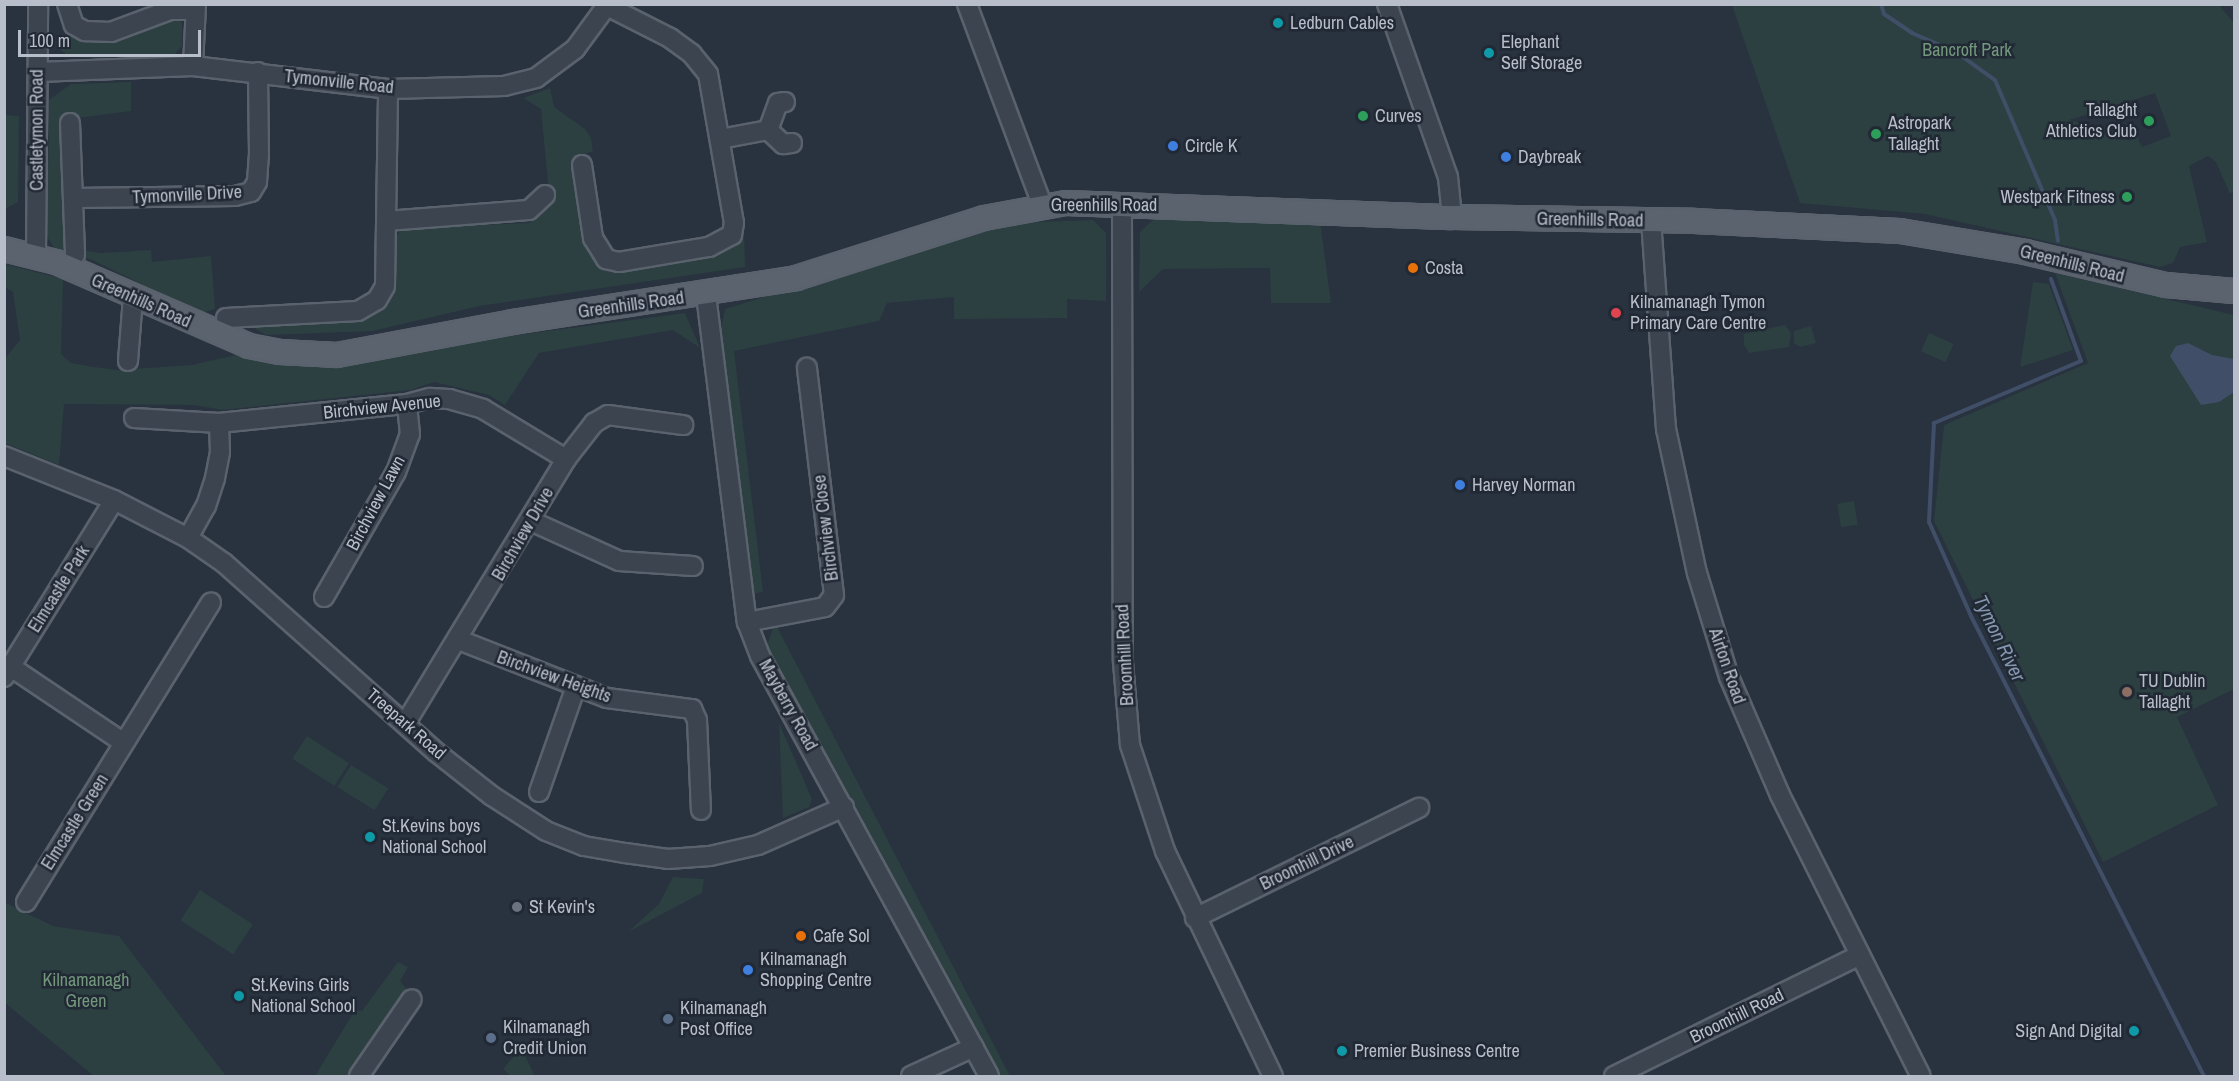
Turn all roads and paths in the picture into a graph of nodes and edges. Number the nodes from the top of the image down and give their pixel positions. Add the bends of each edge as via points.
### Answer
1 (38, 4) edge
2 (67, 4) edge
3 (967, 4) edge
4 (1387, 4) edge
5 (608, 5) edge
6 (196, 7) edge
7 (193, 66) junction
8 (38, 72) junction
9 (258, 72) junction
10 (388, 89) junction
11 (784, 102) dead end
12 (70, 123) dead end
13 (768, 130) junction
14 (720, 139) junction
15 (792, 143) dead end
16 (582, 165) dead end
17 (546, 195) dead end
18 (74, 198) junction
19 (1122, 204) junction
20 (1042, 205) junction
21 (1452, 217) junction
22 (1651, 220) junction
23 (386, 221) junction
24 (4, 249) edge
25 (36, 255) junction
26 (75, 255) dead end
27 (2235, 291) edge
28 (706, 295) junction
29 (133, 297) junction
30 (226, 318) dead end
31 (128, 361) dead end
32 (807, 368) dead end
33 (407, 404) junction
34 (134, 418) dead end
35 (219, 423) junction
36 (683, 425) dead end
37 (4, 456) edge
38 (566, 459) junction
39 (114, 500) junction
40 (531, 521) junction
41 (188, 538) junction
42 (693, 566) dead end
43 (324, 597) dead end
44 (211, 602) dead end
45 (747, 622) junction
46 (459, 640) junction
47 (8, 672) edge
48 (575, 688) junction
49 (405, 724) junction
50 (124, 743) junction
51 (539, 792) dead end
52 (844, 807) junction
53 (1419, 808) dead end
54 (701, 810) dead end
55 (26, 902) dead end
56 (1195, 918) junction
57 (1860, 955) junction
58 (412, 999) dead end
59 (974, 1047) junction
60 (359, 1077) edge
61 (911, 1077) edge
62 (989, 1077) edge
63 (1273, 1077) edge
64 (1614, 1077) edge
65 (1921, 1077) edge

1 - 8 street, Castletymon Road
2 - 6 street via 74,25 85,31 111,32 170,10
3 - 20 street
4 - 21 street via 1448,177
5 - 10 street, Tymonville Road via 575,49 536,78 504,86
5 - 14 street via 692,54 708,74
6 - 7 street
7 - 8 street, Tymonville Road
7 - 9 street, Tymonville Road
8 - 25 street, Castletymon Road
9 - 10 street, Tymonville Road
9 - 18 street, Tymonville Drive via 260,155 257,182 251,192 235,196
10 - 23 street
11 - 13 street via 778,103
12 - 18 street
13 - 14 street
13 - 15 street via 783,144
14 - 16 street via 734,223 732,235 709,247 619,262 606,260 593,238
17 - 23 street via 529,210
18 - 26 street
19 - 20 main road, Greenhills Road
19 - 21 main road, Greenhills Road
19 - 56 street, Broomhill Road via 1123,662 1130,746 1150,811
20 - 28 main road, Greenhills Road via 984,218 796,278
21 - 22 main road, Greenhills Road
22 - 27 main road, Greenhills Road via 1923,234 2032,253 2146,281
22 - 57 street, Airton Road via 1666,429 1697,573 1750,731
23 - 30 street via 385,286 376,300 358,311
24 - 25 main road, Greenhills Road
25 - 29 main road, Greenhills Road
28 - 29 main road, Greenhills Road via 513,322 337,355 249,346
28 - 45 street, Mayberry Road
29 - 31 street
32 - 45 street, Birchview Close via 834,594 825,607
33 - 35 street, Birchview Avenue
33 - 38 street, Birchview Avenue via 430,398 449,399 483,409
33 - 43 street, Birchview Lawn via 410,434 396,472
34 - 35 street, Birchview Avenue
35 - 41 street via 220,452 215,478 206,506
36 - 38 street, Birchview Drive via 608,415 594,423
37 - 39 street, Treepark Road
38 - 40 street, Birchview Drive
39 - 41 street, Treepark Road
39 - 47 street, Elmcastle Park
40 - 42 street via 620,561
40 - 46 street, Birchview Drive
41 - 49 street, Treepark Road via 224,562 293,620
44 - 50 street, Elmcastle Green
45 - 52 street, Mayberry Road via 760,656
46 - 48 street, Birchview Heights
46 - 49 street, Birchview Drive
47 - 50 street
48 - 51 street
48 - 54 street, Birchview Heights via 607,698 692,710 697,720
49 - 52 street, Treepark Road via 492,796 546,831 584,846 669,859 710,856 758,845
50 - 55 street, Elmcastle Green
52 - 59 street, Mayberry Road
53 - 56 street, Broomhill Drive
56 - 63 street, Broomhill Road
57 - 64 street, Broomhill Road
57 - 65 street, Airton Road
58 - 60 street
59 - 61 street
59 - 62 street, Mayberry Road

